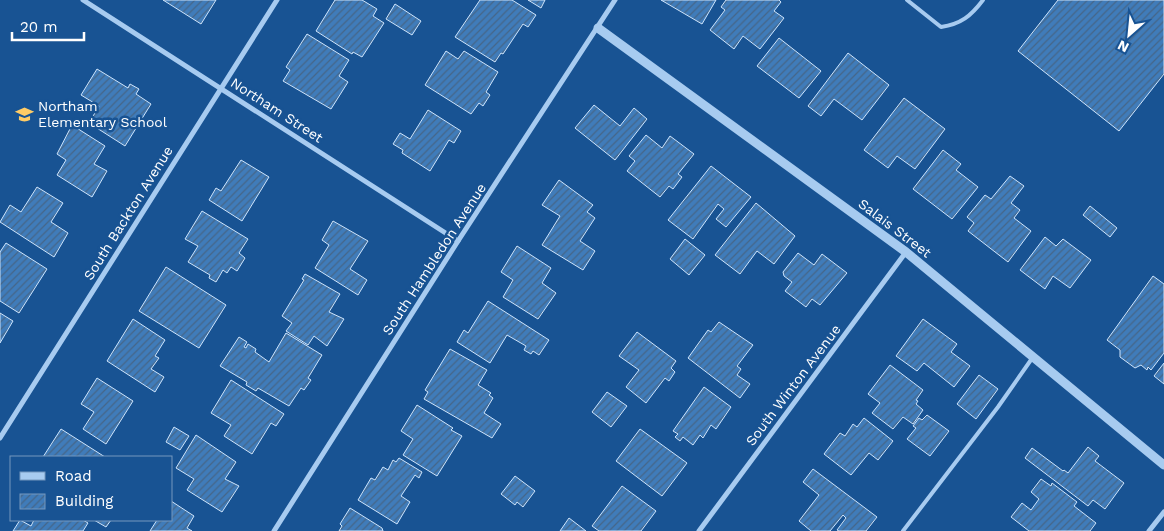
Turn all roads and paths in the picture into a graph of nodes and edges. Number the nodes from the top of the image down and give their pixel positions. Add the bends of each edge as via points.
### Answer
1 (83, 0) edge
2 (277, 0) edge
3 (616, 0) edge
4 (906, 0) edge
5 (983, 0) edge
6 (598, 28) junction
7 (220, 88) junction
8 (458, 241) junction
9 (906, 252) junction
10 (1033, 357) junction
11 (0, 438) edge
12 (1164, 465) edge
13 (1164, 512) edge
14 (274, 531) edge
15 (699, 531) edge
16 (903, 531) edge
17 (1149, 531) edge

1 - 7 street, Northam Street
2 - 7 street, South Backton Avenue
3 - 6 street, South Hambledon Avenue
4 - 5 lane via 941,27 957,25
6 - 8 street, South Hambledon Avenue
6 - 9 street, Salais Street
7 - 8 street, Northam Street
7 - 11 street, South Backton Avenue
8 - 14 street, South Hambledon Avenue
9 - 10 street, Salais Street
9 - 15 street, South Winton Avenue
10 - 12 street, Salais Street
10 - 16 lane
13 - 17 street

